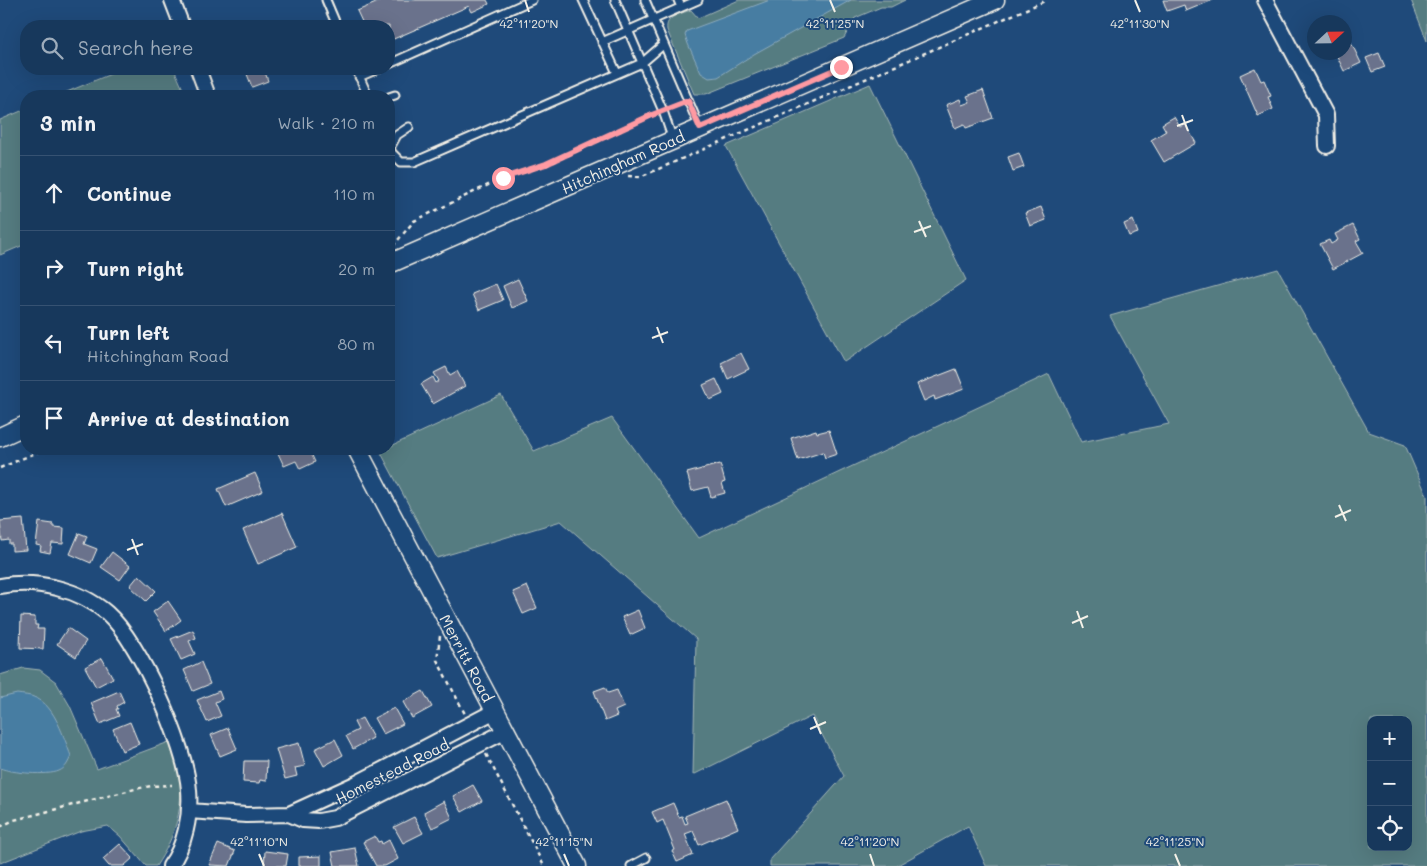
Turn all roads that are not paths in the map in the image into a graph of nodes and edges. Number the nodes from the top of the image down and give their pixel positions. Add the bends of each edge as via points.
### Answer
1 (172, 0) edge
2 (326, 0) edge
3 (532, 0) edge
4 (583, 0) edge
5 (615, 0) edge
6 (645, 0) edge
7 (698, 0) edge
8 (995, 0) edge
9 (1265, 0) edge
10 (680, 4) edge
11 (180, 20) edge
12 (334, 20) edge
13 (653, 20) junction
14 (628, 30) junction
15 (602, 42) junction
16 (664, 44) junction
17 (395, 61) edge
18 (642, 63) junction
19 (617, 73) junction
20 (200, 75) edge
21 (364, 75) edge
22 (359, 77) joint
23 (206, 90) edge
24 (365, 90) edge
25 (409, 127) dead end
26 (700, 128) junction
27 (395, 139) edge
28 (673, 140) junction
29 (1327, 146) dead end
30 (395, 156) edge
31 (395, 261) edge
32 (20, 428) edge
33 (0, 437) edge
34 (360, 455) edge
35 (0, 586) edge
36 (495, 711) junction
37 (506, 731) junction
38 (189, 811) junction
39 (289, 814) junction
40 (646, 858) dead end
41 (170, 866) edge
42 (577, 866) edge
43 (631, 866) edge

1 - 11 street
2 - 12 lane
3 - 17 lane
4 - 15 lane
5 - 14 lane
6 - 13 lane
7 - 10 lane
8 - 26 street, Hitchingham Road
9 - 29 street via 1326,115
10 - 13 lane
13 - 14 lane
13 - 16 lane
14 - 15 lane
14 - 18 lane
15 - 19 lane
16 - 18 lane
16 - 26 lane
18 - 19 lane
18 - 28 lane
19 - 30 lane via 414,162 401,162
20 - 23 street
21 - 22 lane
22 - 24 lane
25 - 27 lane
26 - 28 street, Hitchingham Road
28 - 31 street, Hitchingham Road
32 - 33 street
34 - 36 street, Merritt Road
35 - 38 street via 35,584 74,593 106,612 120,626 155,688 186,764
36 - 37 street, Merritt Road
36 - 39 street, Homestead Road via 357,783
37 - 39 street, Homestead Road via 336,818 304,820
37 - 42 street, Merritt Road
38 - 39 street, Homestead Road
38 - 41 street via 183,840
40 - 43 lane

